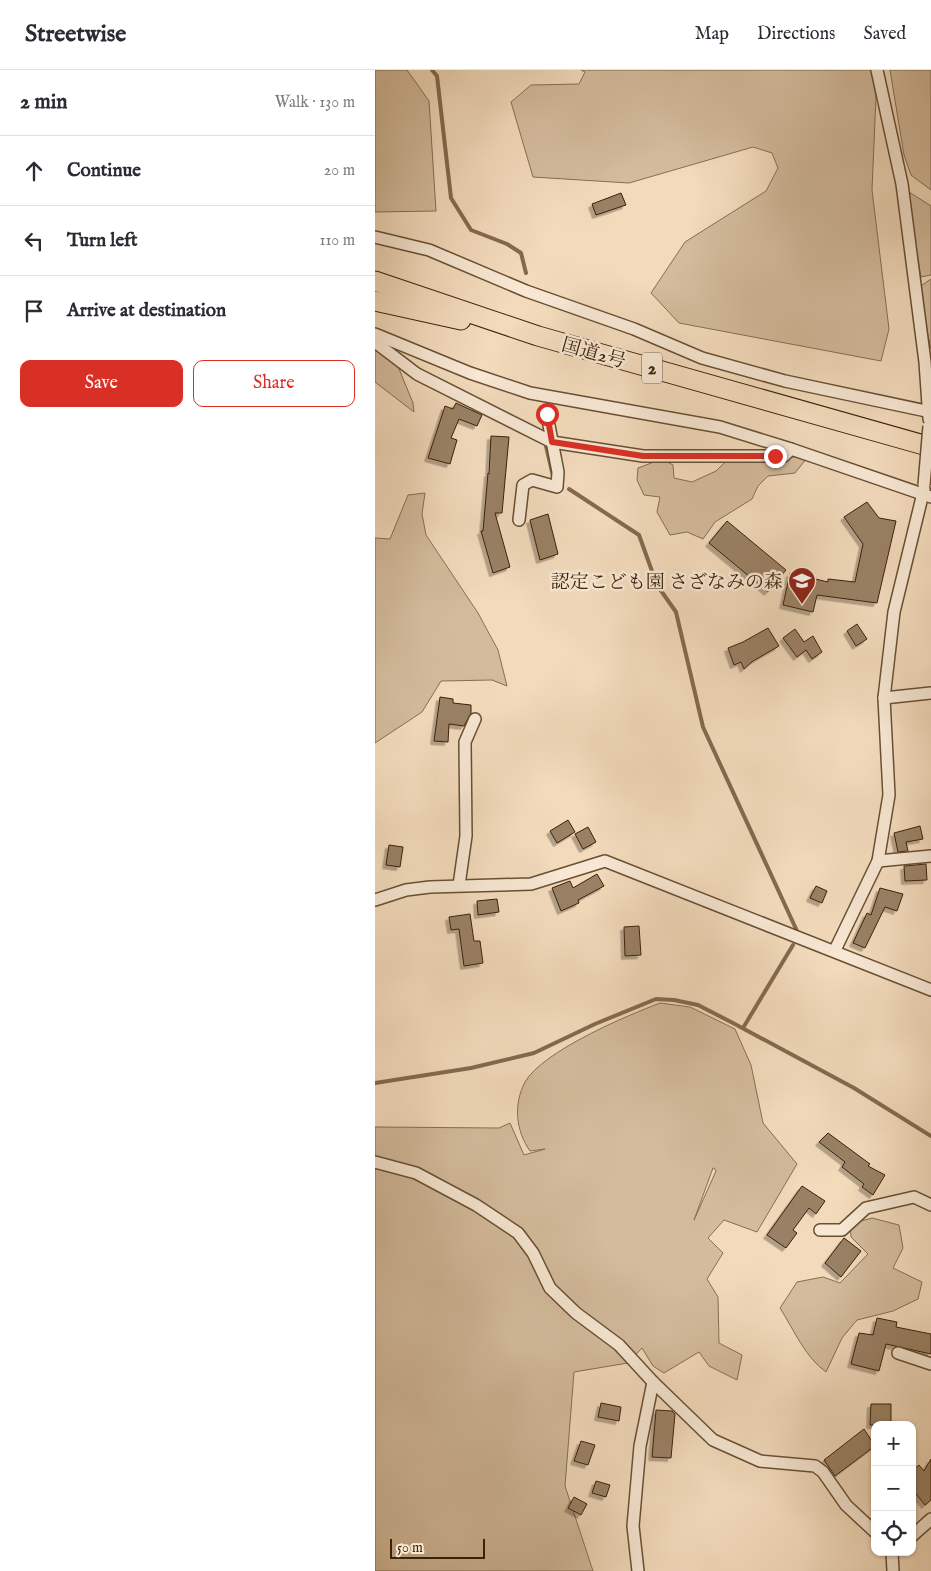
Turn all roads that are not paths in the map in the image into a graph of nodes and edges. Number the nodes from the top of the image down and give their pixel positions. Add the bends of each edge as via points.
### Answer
1 (877, 70) edge
2 (375, 237) edge
3 (375, 273) edge
4 (375, 280) edge
5 (375, 301) edge
6 (466, 311) junction
7 (375, 334) edge
8 (538, 336) junction
9 (375, 342) edge
10 (930, 412) edge
11 (547, 414) dead end
12 (552, 442) junction
13 (931, 447) edge
14 (791, 448) junction
15 (926, 493) edge
16 (519, 520) dead end
17 (931, 693) edge
18 (884, 698) junction
19 (475, 719) dead end
20 (931, 856) edge
21 (878, 861) junction
22 (459, 885) junction
23 (375, 900) edge
24 (835, 950) junction
25 (931, 990) edge
26 (375, 1162) edge
27 (931, 1206) edge
28 (820, 1230) dead end
29 (898, 1353) dead end
30 (931, 1364) edge
31 (653, 1382) junction
32 (931, 1519) edge
33 (871, 1528) edge
34 (916, 1532) edge
35 (892, 1556) edge
36 (638, 1571) edge
37 (893, 1571) edge

1 - 10 street via 902,184
2 - 10 street via 429,250 702,358 785,381
3 - 6 highway
4 - 6 highway, 国道2号 / 2
5 - 8 highway
6 - 8 highway, 国道2号 / 2
7 - 14 street via 470,373 530,393 720,426
8 - 13 highway, 国道2号 / 2
9 - 12 street via 417,374
10 - 15 street, bridge
11 - 12 street
12 - 14 street via 643,456 784,456
12 - 16 street via 558,472 557,487 532,480 523,485
14 - 15 street
15 - 18 street via 894,612
17 - 18 street
18 - 21 street via 889,795
19 - 22 street via 465,742 465,836
20 - 21 street
21 - 24 street
22 - 23 street via 406,890
22 - 24 street via 531,884 605,861 784,933
24 - 25 street
26 - 31 street via 416,1173 476,1205 518,1233 550,1288 576,1314 619,1345
27 - 28 street via 915,1197 866,1208 842,1230
29 - 30 street
31 - 33 street via 713,1440 760,1461 815,1466 823,1472 846,1505
31 - 36 street via 640,1446 633,1526
32 - 34 street
35 - 37 street

